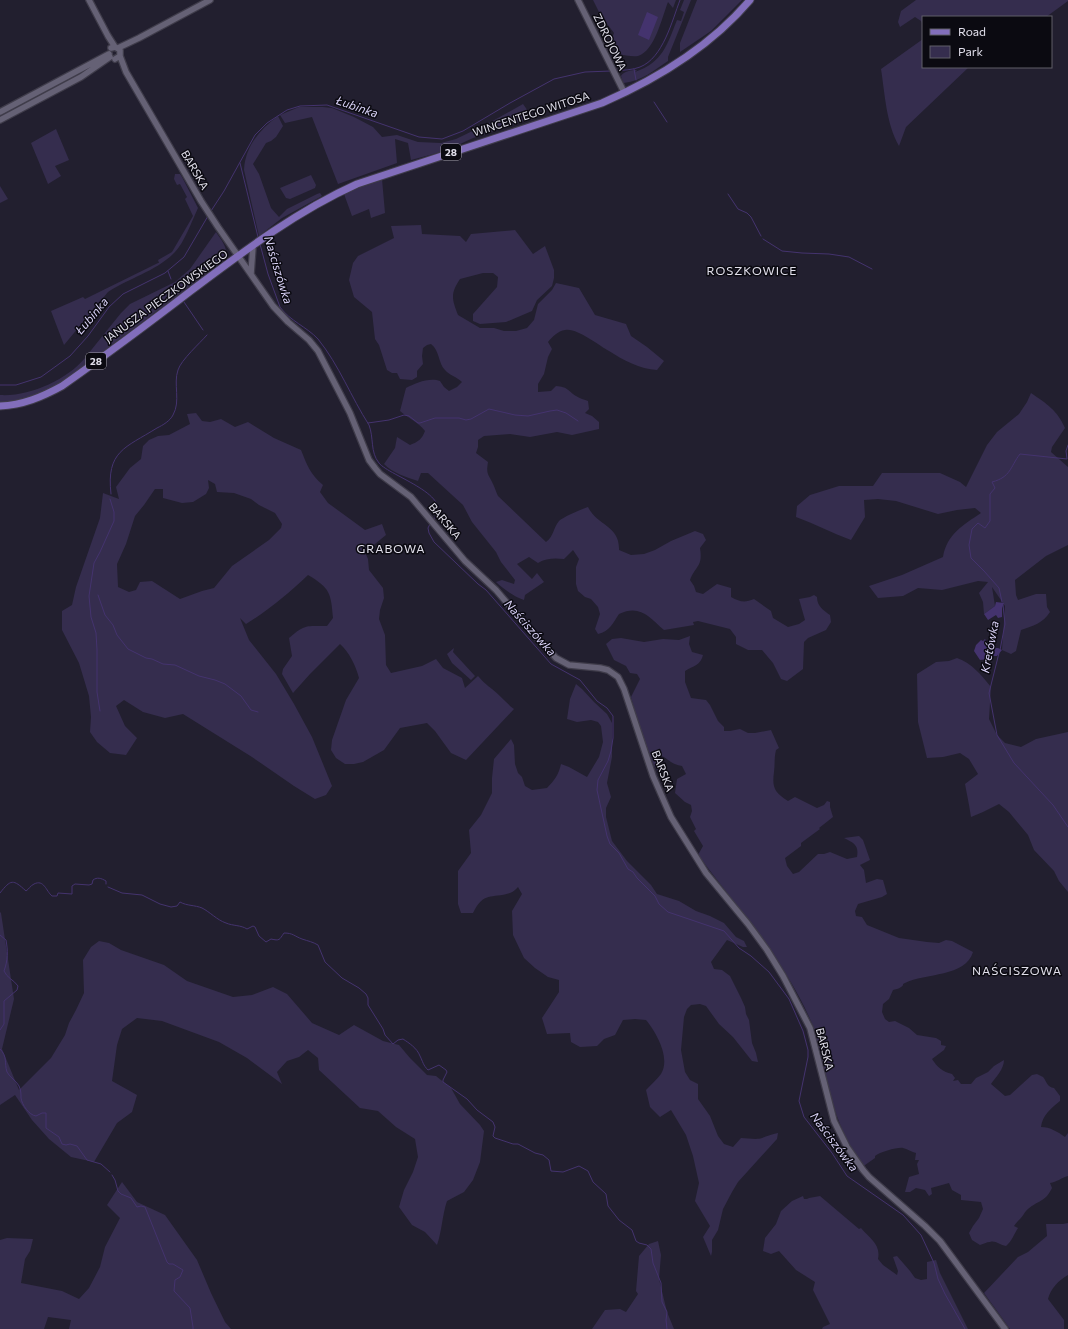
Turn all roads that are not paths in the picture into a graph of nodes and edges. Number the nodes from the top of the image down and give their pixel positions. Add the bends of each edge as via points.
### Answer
1 (89, 0) edge
2 (210, 0) edge
3 (578, 0) edge
4 (750, 0) edge
5 (115, 52) junction
6 (624, 92) junction
7 (0, 112) edge
8 (0, 120) edge
9 (255, 245) junction
10 (239, 256) junction
11 (251, 274) junction
12 (0, 406) edge
13 (1005, 1329) edge

1 - 5 street, BARSKA
2 - 5 street
3 - 6 street, ZDROJOWA
4 - 6 main road, WINCENTEGO WITOSA / 28 via 722,29 703,44 645,82
5 - 7 street
5 - 8 street via 81,77
5 - 10 street, BARSKA via 203,203
6 - 9 main road, WINCENTEGO WITOSA / 28 via 602,103 357,184 300,214
9 - 10 main road, WINCENTEGO WITOSA / 28
9 - 11 street
10 - 11 street, BARSKA
10 - 12 main road, JANUSZA PIECZKOWSKIEGO / 28 via 62,386 28,402
11 - 13 street, BARSKA via 280,313 318,351 350,412 369,460 380,474 411,497 470,566 496,590 556,658 569,665 605,669 620,680 653,776 671,817 706,873 768,950 808,1022 834,1121 847,1147 869,1177 940,1241

